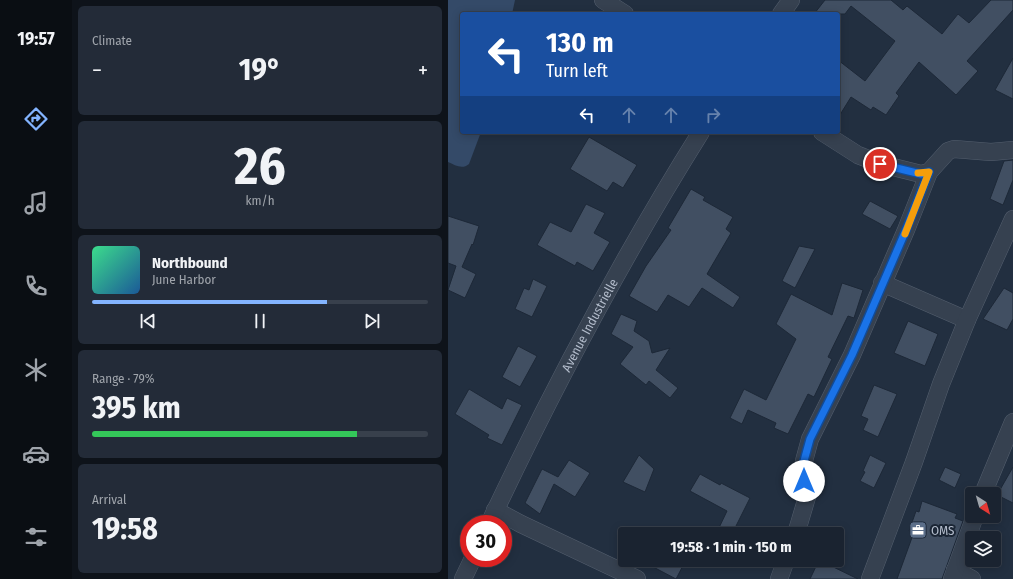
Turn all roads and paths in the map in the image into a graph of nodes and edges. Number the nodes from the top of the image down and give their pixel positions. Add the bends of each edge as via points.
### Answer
1 (603, 0) edge
2 (791, 0) edge
3 (622, 12) edge
4 (782, 12) edge
5 (700, 134) edge
6 (825, 134) edge
7 (1013, 150) edge
8 (929, 172) junction
9 (1013, 219) edge
10 (882, 283) junction
11 (967, 320) junction
12 (1013, 422) edge
13 (986, 487) edge
14 (493, 515) edge
15 (512, 522) edge
16 (972, 523) edge
17 (798, 527) edge
18 (469, 567) edge
19 (783, 567) edge
20 (954, 574) edge
21 (463, 579) edge
22 (637, 579) edge
23 (779, 579) edge
24 (870, 579) edge
25 (972, 579) edge

1 - 3 street
2 - 4 street
5 - 14 street, Avenue Industrielle via 663,192 570,359
6 - 8 street via 858,155 880,164 921,174
7 - 8 street via 991,152 954,149 948,151
8 - 10 street
9 - 11 street
10 - 11 street
10 - 17 street via 852,355 810,439 804,461 807,497
11 - 24 street
12 - 13 street
15 - 22 street
16 - 20 street
18 - 21 street
19 - 23 street
20 - 25 street

